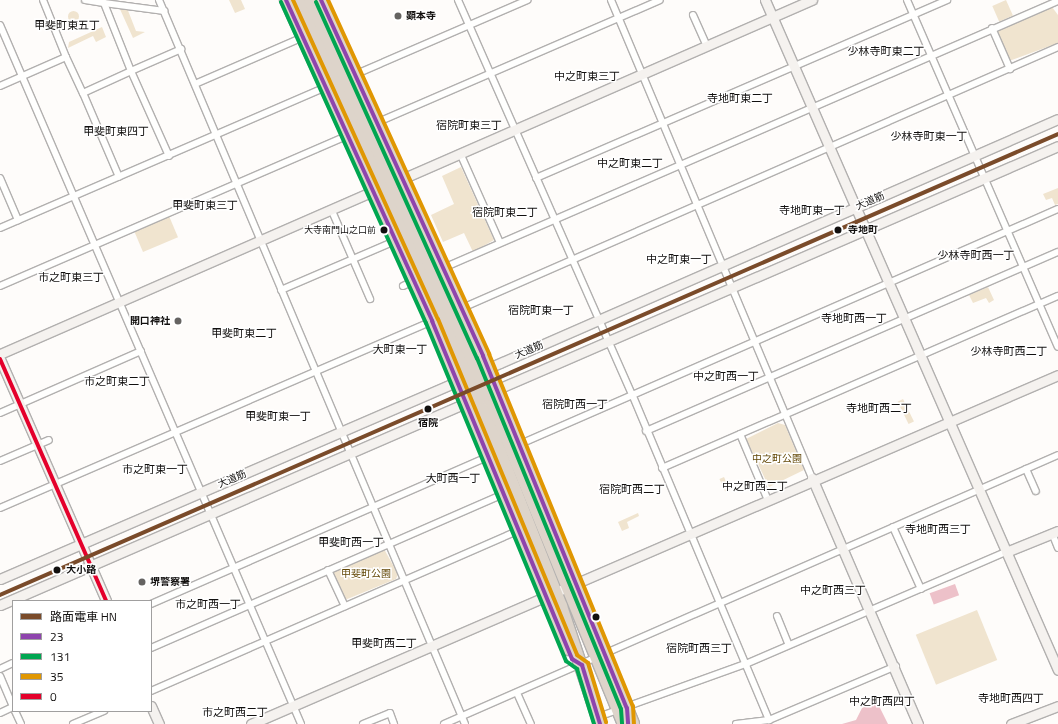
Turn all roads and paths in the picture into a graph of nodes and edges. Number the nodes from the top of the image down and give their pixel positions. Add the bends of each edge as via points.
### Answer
1 (44, 0) edge
2 (86, 0) edge
3 (159, 0) edge
4 (286, 0) edge
5 (298, 0) edge
6 (310, 0) edge
7 (322, 0) edge
8 (458, 0) edge
9 (527, 0) edge
10 (611, 0) edge
11 (660, 0) edge
12 (765, 0) edge
13 (812, 0) edge
14 (907, 0) edge
15 (947, 0) edge
16 (1058, 1) edge
17 (104, 4) junction
18 (164, 11) junction
19 (694, 15) dead end
20 (913, 15) junction
21 (773, 17) junction
22 (618, 18) junction
23 (0, 25) edge
24 (470, 26) junction
25 (992, 28) junction
26 (303, 37) junction
27 (707, 46) junction
28 (1058, 47) edge
29 (181, 49) junction
30 (931, 56) junction
31 (66, 57) junction
32 (794, 66) junction
33 (1010, 68) junction
34 (132, 71) junction
35 (490, 73) junction
36 (642, 75) junction
37 (23, 76) junction
38 (341, 81) junction
39 (195, 84) junction
40 (0, 86) edge
41 (83, 93) junction
42 (949, 95) junction
43 (812, 108) junction
44 (1058, 120) edge
45 (662, 125) junction
46 (362, 129) junction
47 (514, 130) junction
48 (217, 135) junction
49 (1058, 146) edge
50 (829, 148) junction
51 (460, 153) junction
52 (169, 156) junction
53 (975, 156) junction
54 (679, 165) junction
55 (119, 177) junction
56 (0, 178) edge
57 (536, 178) junction
58 (984, 178) junction
59 (237, 183) junction
60 (387, 185) junction
61 (74, 196) junction
62 (696, 206) junction
63 (855, 208) junction
64 (1058, 209) edge
65 (332, 211) junction
66 (18, 220) junction
67 (554, 220) junction
68 (0, 228) edge
69 (864, 230) junction
70 (1007, 231) junction
71 (400, 238) junction
72 (260, 241) junction
73 (500, 243) junction
74 (95, 244) junction
75 (1058, 252) edge
76 (353, 259) junction
77 (572, 260) junction
78 (720, 266) junction
79 (1023, 266) junction
80 (423, 277) junction
81 (888, 282) junction
82 (0, 286) edge
83 (730, 288) junction
84 (281, 290) junction
85 (1058, 296) edge
86 (370, 299) dead end
87 (119, 303) junction
88 (1039, 304) junction
89 (446, 315) junction
90 (904, 320) junction
91 (598, 321) junction
92 (607, 342) junction
93 (754, 342) junction
94 (1058, 347) edge
95 (141, 351) junction
96 (0, 354) edge
97 (919, 354) junction
98 (0, 358) edge
99 (316, 371) junction
100 (473, 375) junction
101 (1058, 375) edge
102 (770, 378) junction
103 (632, 394) junction
104 (482, 396) junction
105 (20, 404) junction
106 (0, 413) edge
107 (786, 413) junction
108 (948, 422) junction
109 (646, 431) junction
110 (176, 432) junction
111 (342, 432) junction
112 (740, 434) junction
113 (49, 440) dead end
114 (38, 445) junction
115 (505, 450) junction
116 (351, 454) junction
117 (1058, 455) edge
118 (0, 461) edge
119 (662, 468) junction
120 (1026, 469) junction
121 (812, 478) junction
122 (530, 482) junction
123 (56, 485) junction
124 (509, 491) junction
125 (979, 491) junction
126 (1036, 491) dead end
127 (202, 492) junction
128 (767, 498) junction
129 (0, 508) edge
130 (375, 508) junction
131 (210, 513) junction
132 (893, 527) junction
133 (524, 529) junction
134 (1055, 532) edge
135 (690, 533) junction
136 (81, 543) junction
137 (391, 544) junction
138 (842, 547) junction
139 (1058, 548) edge
140 (1006, 552) junction
141 (90, 565) junction
142 (234, 570) junction
143 (328, 570) junction
144 (0, 579) edge
145 (405, 580) junction
146 (572, 585) junction
147 (921, 589) junction
148 (551, 594) junction
149 (106, 600) edge
150 (720, 603) junction
151 (152, 604) edge
152 (0, 605) edge
153 (250, 605) junction
154 (345, 606) junction
155 (870, 609) junction
156 (777, 616) dead end
157 (266, 642) junction
158 (789, 644) junction
159 (432, 646) junction
160 (152, 648) edge
161 (601, 656) junction
162 (748, 663) junction
163 (12, 664) edge
164 (582, 665) junction
165 (896, 666) junction
166 (0, 669) edge
167 (1058, 670) edge
168 (0, 676) edge
169 (152, 691) edge
170 (517, 693) junction
171 (12, 705) edge
172 (293, 706) junction
173 (1058, 706) edge
174 (12, 707) edge
175 (152, 708) edge
176 (623, 710) junction
177 (15, 712) edge
178 (102, 712) edge
179 (0, 713) edge
180 (462, 717) junction
181 (769, 720) junction
182 (599, 721) edge
183 (21, 724) edge
184 (73, 724) edge
185 (159, 724) edge
186 (251, 724) edge
187 (302, 724) edge
188 (364, 724) edge
189 (394, 724) edge
190 (444, 724) edge
191 (465, 724) edge
192 (531, 724) edge
193 (624, 724) edge
194 (628, 724) edge
195 (633, 724) edge
196 (736, 724) edge
197 (918, 724) edge
198 (1010, 724) edge

1 - 31 street
2 - 17 street
3 - 18 street
4 - 26 highway
5 - 38 highway
6 - 38 highway
7 - 38 highway
8 - 24 street
9 - 24 street
10 - 22 street
11 - 22 street
12 - 21 street
13 - 21 street
14 - 20 street
15 - 20 street
16 - 25 street
17 - 18 street
17 - 34 street
18 - 29 street
19 - 27 street
20 - 30 street
20 - 32 street
21 - 27 street
21 - 32 street
22 - 35 street
22 - 36 street
23 - 37 street
24 - 35 street
24 - 38 street
25 - 30 street
25 - 33 street
26 - 38 highway
26 - 39 street
27 - 36 street
28 - 33 street
29 - 34 street
29 - 39 street
30 - 42 street
30 - 43 street
31 - 37 street
31 - 41 street
32 - 43 street
32 - 45 street
33 - 42 street
34 - 41 street
34 - 52 street
35 - 46 street
35 - 47 street
36 - 45 street
36 - 47 street
37 - 40 street
37 - 61 street
38 - 46 highway
38 - 46 highway
38 - 48 street
39 - 48 street
41 - 55 street
42 - 50 street
42 - 53 street
43 - 50 street
43 - 54 street
44 - 53 street, 大道筋
45 - 54 street
45 - 57 street
46 - 59 street
46 - 60 highway
46 - 60 highway
47 - 51 street
47 - 57 street
48 - 52 street
48 - 59 street
49 - 58 street
50 - 62 street
50 - 63 street
51 - 60 street
51 - 73 street
52 - 55 street
53 - 58 street
53 - 63 street, 大道筋
54 - 62 street
54 - 67 street
55 - 61 street
56 - 66 street
57 - 67 street
58 - 69 street
58 - 70 street
59 - 72 street
59 - 74 street
60 - 65 street
60 - 71 highway
60 - 80 highway
61 - 66 street
61 - 74 street
62 - 77 street
62 - 78 street
63 - 69 street
63 - 78 street, 大道筋
64 - 70 street
65 - 72 street
65 - 76 street
66 - 68 street
67 - 73 street
67 - 77 street
69 - 81 street
69 - 83 street
70 - 79 street
70 - 81 street
71 - 76 street
71 - 80 highway
72 - 84 street
72 - 87 street
73 - 80 street
74 - 82 street
74 - 87 street
75 - 79 street
76 - 84 street
76 - 86 street
77 - 89 street
77 - 91 street
78 - 83 street
78 - 91 street, 大道筋
79 - 88 street
79 - 90 street
80 - 89 highway
80 - 89 highway
81 - 90 street
81 - 93 street
83 - 92 street
83 - 93 street
84 - 99 street
85 - 88 street
87 - 95 street
87 - 96 street
88 - 94 street
88 - 97 street
89 - 99 street
89 - 100 highway
89 - 100 highway
90 - 97 street
90 - 102 street
91 - 92 street
91 - 100 street, 大道筋
92 - 103 street
92 - 104 street
93 - 102 street
93 - 103 street
95 - 105 street
95 - 110 street
97 - 107 street
97 - 108 street
98 - 105 street
99 - 110 street
99 - 111 street
100 - 104 highway
100 - 104 highway
100 - 111 street, 大道筋
101 - 108 street
102 - 107 street
102 - 109 street
103 - 109 street
103 - 115 street
104 - 115 highway
104 - 115 highway
104 - 116 street
105 - 106 street
105 - 114 street
107 - 112 street
107 - 121 street
108 - 121 street
108 - 125 street
109 - 119 street
110 - 123 street
110 - 127 street
111 - 116 street
111 - 127 street, 大道筋
112 - 119 street
112 - 128 street
113 - 114 street
114 - 118 street
114 - 123 street
115 - 122 highway
115 - 124 highway
115 - 130 street
116 - 130 street
116 - 131 street
117 - 120 street
119 - 135 street
120 - 125 street
120 - 126 street
121 - 128 street
121 - 138 street
122 - 124 street
122 - 146 highway
123 - 129 street
123 - 136 street
124 - 133 highway
124 - 137 street
125 - 132 street
125 - 140 street
127 - 131 street
127 - 136 street, 大道筋
128 - 135 street
130 - 137 street
130 - 142 street
131 - 141 street
131 - 142 street
132 - 138 street
132 - 147 street
133 - 145 street
133 - 148 highway
134 - 139 street
134 - 140 street
135 - 146 street
135 - 150 street
136 - 141 street
136 - 144 street, 大道筋
137 - 143 street
137 - 145 street
138 - 150 street
138 - 155 street
140 - 147 street
140 - 167 street
141 - 149 street
141 - 152 street
142 - 151 street
142 - 153 street
143 - 153 street
143 - 154 street
145 - 154 street
145 - 159 street
146 - 148 street
146 - 161 highway
147 - 155 street
148 - 159 street
148 - 164 highway via 572,659
150 - 161 street
150 - 162 street
153 - 157 street
153 - 160 street
154 - 157 street
155 - 158 street
155 - 165 street
156 - 158 street
157 - 169 street
157 - 172 street
158 - 162 street
159 - 172 street
159 - 180 street
161 - 164 street
161 - 176 highway
162 - 176 street
162 - 181 street
163 - 166 street
164 - 170 street
164 - 182 highway
165 - 181 street
165 - 197 street
168 - 171 street
170 - 180 street
170 - 192 street
172 - 186 street
172 - 187 street
173 - 198 street
174 - 179 street
175 - 185 street
176 - 182 street
176 - 193 highway
176 - 194 highway
176 - 195 highway
177 - 183 street
178 - 184 street
180 - 190 street
180 - 191 street
181 - 196 street
188 - 189 street via 390,713

